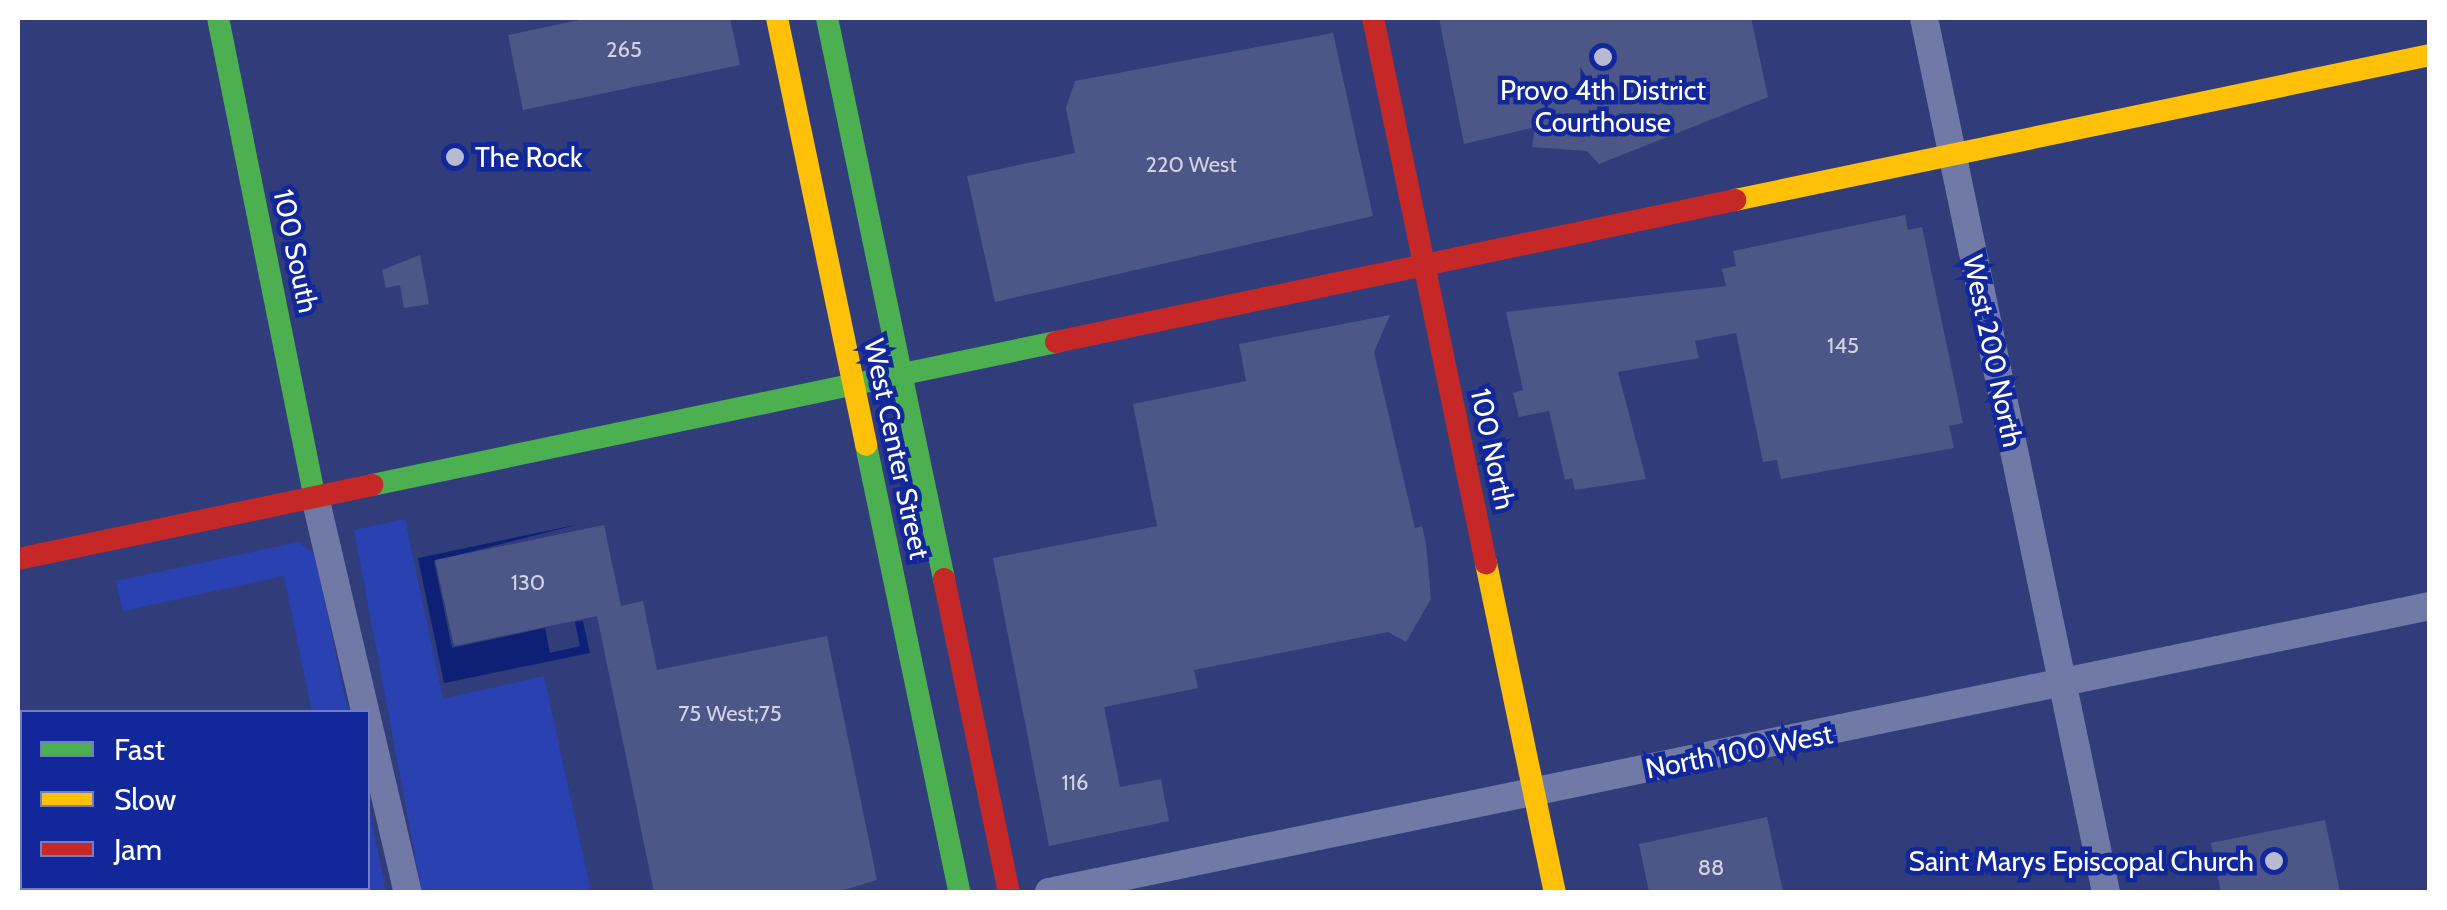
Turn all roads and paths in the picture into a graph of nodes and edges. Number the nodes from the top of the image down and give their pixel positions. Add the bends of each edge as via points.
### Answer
1 (218, 18) edge
2 (777, 18) edge
3 (827, 18) edge
4 (1372, 18) edge
5 (1924, 18) edge
6 (2430, 55) edge
7 (1951, 154) junction
8 (1424, 262) junction
9 (902, 370) junction
10 (852, 380) junction
11 (316, 497) junction
12 (18, 558) edge
13 (2430, 606) edge
14 (2062, 684) junction
15 (366, 710) edge
16 (370, 729) edge
17 (1534, 792) junction
18 (408, 892) edge
19 (959, 892) edge
20 (1009, 892) edge
21 (1048, 892) edge
22 (1555, 892) edge
23 (2106, 892) edge

1 - 11 main road, 100 South
2 - 10 main road, West Center Street
3 - 9 main road, West Center Street
4 - 8 main road, 100 North
5 - 7 street, West 200 North
6 - 7 main road
7 - 8 main road
7 - 14 street, West 200 North
8 - 9 main road
8 - 17 main road, 100 North
9 - 10 main road
9 - 20 main road, West Center Street
10 - 11 main road
10 - 19 main road, West Center Street
11 - 12 main road
11 - 15 street
13 - 14 street, North 100 West
14 - 17 street, North 100 West
14 - 23 street, West 200 North
16 - 18 street
17 - 21 street, North 100 West
17 - 22 main road, 100 North

